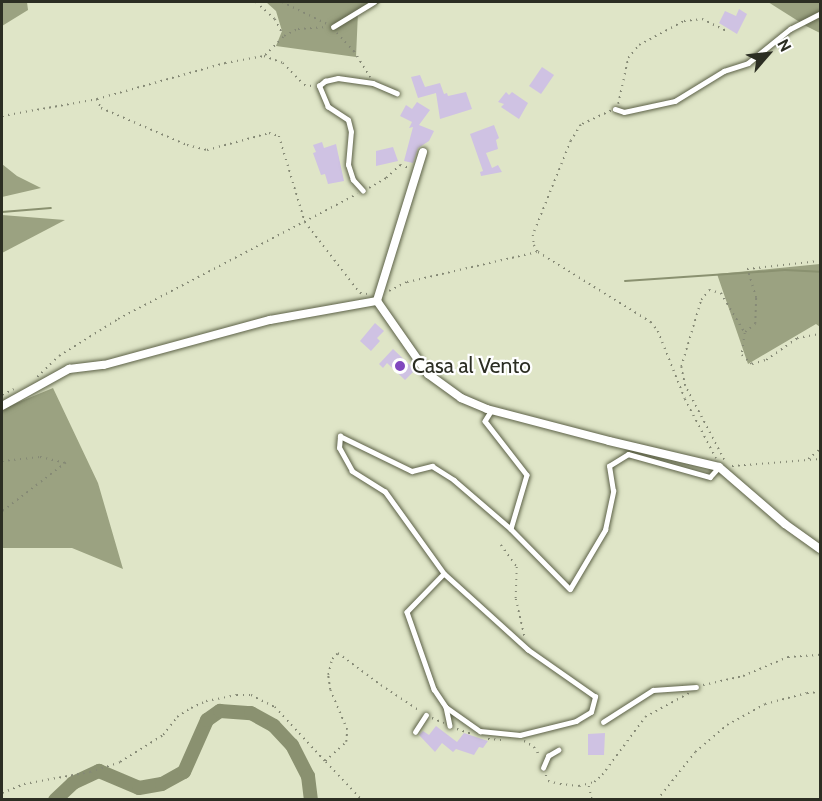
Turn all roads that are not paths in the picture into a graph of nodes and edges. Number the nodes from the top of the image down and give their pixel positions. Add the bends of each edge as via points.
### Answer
1 (374, 2) edge
2 (820, 14) edge
3 (333, 27) road end
4 (397, 93) dead end
5 (615, 109) road end
6 (423, 152) dead end
7 (363, 191) road end
8 (378, 298) junction
9 (2, 406) edge
10 (492, 410) junction
11 (718, 467) junction
12 (511, 529) junction
13 (820, 549) edge
14 (444, 574) junction
15 (696, 687) road end
16 (446, 707) junction
17 (426, 715) road end
18 (603, 722) dead end
19 (450, 726) road end
20 (415, 732) dead end
21 (558, 750) dead end
22 (543, 768) road end

1 - 3 lane
2 - 5 lane via 790,29 748,63 724,70 675,102 624,112
4 - 7 lane via 373,83 338,78 319,86 328,107 348,120 348,165 353,180
6 - 8 street
8 - 9 street via 270,320 104,365 69,369
8 - 10 street via 428,374 462,398
10 - 11 street
10 - 12 lane via 485,421 527,475
11 - 12 lane via 710,477 628,454 609,466 613,491 605,530 570,589
11 - 13 street via 784,524
12 - 14 lane via 432,466 412,471 340,436 339,448 352,471 385,492
14 - 16 lane via 406,612 434,689
14 - 16 lane via 528,650 595,697 591,712 576,721 520,735 480,731
15 - 18 lane via 653,690
16 - 19 lane
17 - 20 lane
21 - 22 lane via 548,756

